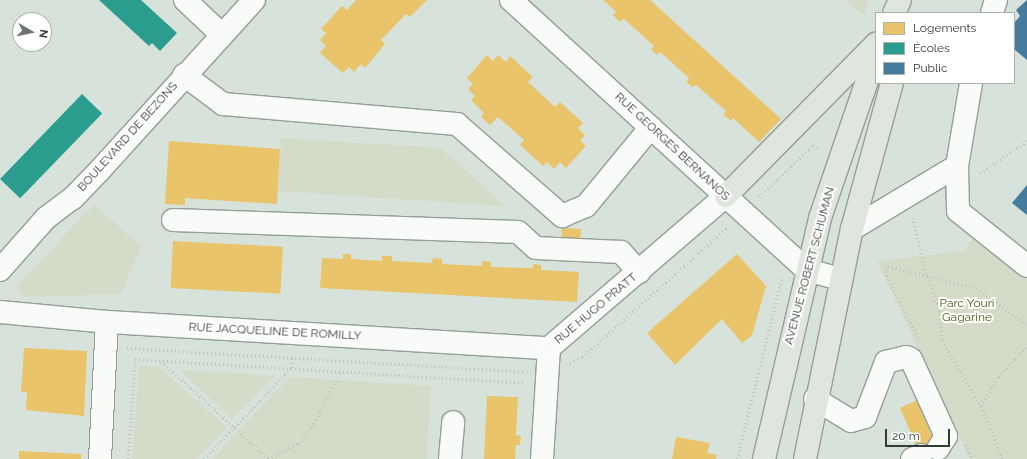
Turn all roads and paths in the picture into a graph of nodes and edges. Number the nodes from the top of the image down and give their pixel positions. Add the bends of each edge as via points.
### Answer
1 (185, 0) edge
2 (254, 0) edge
3 (511, 0) edge
4 (900, 0) edge
5 (913, 0) edge
6 (996, 0) edge
7 (894, 12) edge
8 (910, 12) edge
9 (992, 12) edge
10 (222, 35) junction
11 (875, 45) edge
12 (875, 57) edge
13 (184, 76) junction
14 (892, 84) edge
15 (971, 84) edge
16 (651, 127) junction
17 (1027, 141) edge
18 (824, 149) dead end
19 (957, 166) junction
20 (958, 188) junction
21 (726, 196) junction
22 (908, 198) junction
23 (743, 213) junction
24 (173, 220) dead end
25 (852, 229) junction
26 (788, 253) junction
27 (1027, 266) edge
28 (0, 270) edge
29 (808, 270) junction
30 (639, 272) junction
31 (926, 273) junction
32 (841, 279) junction
33 (0, 312) edge
34 (107, 322) junction
35 (1027, 325) edge
36 (293, 333) junction
37 (1027, 346) edge
38 (539, 347) junction
39 (121, 348) dead end
40 (292, 358) junction
41 (160, 360) junction
42 (291, 368) junction
43 (341, 371) junction
44 (540, 377) junction
45 (815, 399) junction
46 (981, 406) junction
47 (453, 422) dead end
48 (234, 427) junction
49 (924, 454) edge
50 (100, 459) edge
51 (128, 459) edge
52 (204, 459) edge
53 (268, 459) edge
54 (450, 459) edge
55 (542, 459) edge
56 (737, 459) edge
57 (764, 459) edge
58 (805, 459) edge
59 (1002, 459) edge

1 - 10 street
2 - 10 street, BOULEVARD DE BEZONS
3 - 16 street, RUE GEORGES BERNANOS
4 - 7 main road
5 - 8 main road
6 - 9 street
10 - 13 street, BOULEVARD DE BEZONS
11 - 21 main road
12 - 29 main road, AVENUE ROBERT SCHUMAN via 820,218
13 - 16 street via 223,104 457,124 562,216 586,206
13 - 28 street, BOULEVARD DE BEZONS via 100,170 73,198 46,218
14 - 25 main road
15 - 19 street
16 - 21 street, RUE GEORGES BERNANOS
17 - 20 path
18 - 23 path via 813,145
19 - 20 street
19 - 22 street
20 - 27 street via 958,211
21 - 23 street, RUE GEORGES BERNANOS
21 - 30 street, RUE HUGO PRATT
22 - 25 street
22 - 31 path
23 - 26 street, RUE GEORGES BERNANOS
23 - 44 path via 582,357
24 - 30 street via 518,232 536,248 621,252
25 - 32 main road
26 - 29 street, RUE GEORGES BERNANOS
26 - 56 path
29 - 32 street, RUE GEORGES BERNANOS
29 - 57 main road, AVENUE ROBERT SCHUMAN
30 - 38 street, RUE HUGO PRATT
31 - 35 path via 977,288
31 - 46 path via 940,311 942,341
32 - 45 main road
33 - 34 street, RUE JACQUELINE DE ROMILLY
34 - 36 street, RUE JACQUELINE DE ROMILLY
34 - 50 street
36 - 38 street, RUE JACQUELINE DE ROMILLY
36 - 40 path
37 - 46 path via 998,377
38 - 44 street, RUE HUGO PRATT
38 - 44 path
39 - 40 path
40 - 42 path
40 - 44 path
41 - 42 path
41 - 48 path
41 - 51 path via 135,359
42 - 43 path
42 - 48 path
43 - 44 path
43 - 53 path via 314,424 298,444
44 - 55 street, RUE HUGO PRATT
45 - 49 street via 851,421 865,417 886,362 906,357 911,359 946,436
45 - 58 main road
46 - 59 path
47 - 54 street
48 - 52 path
48 - 53 path

